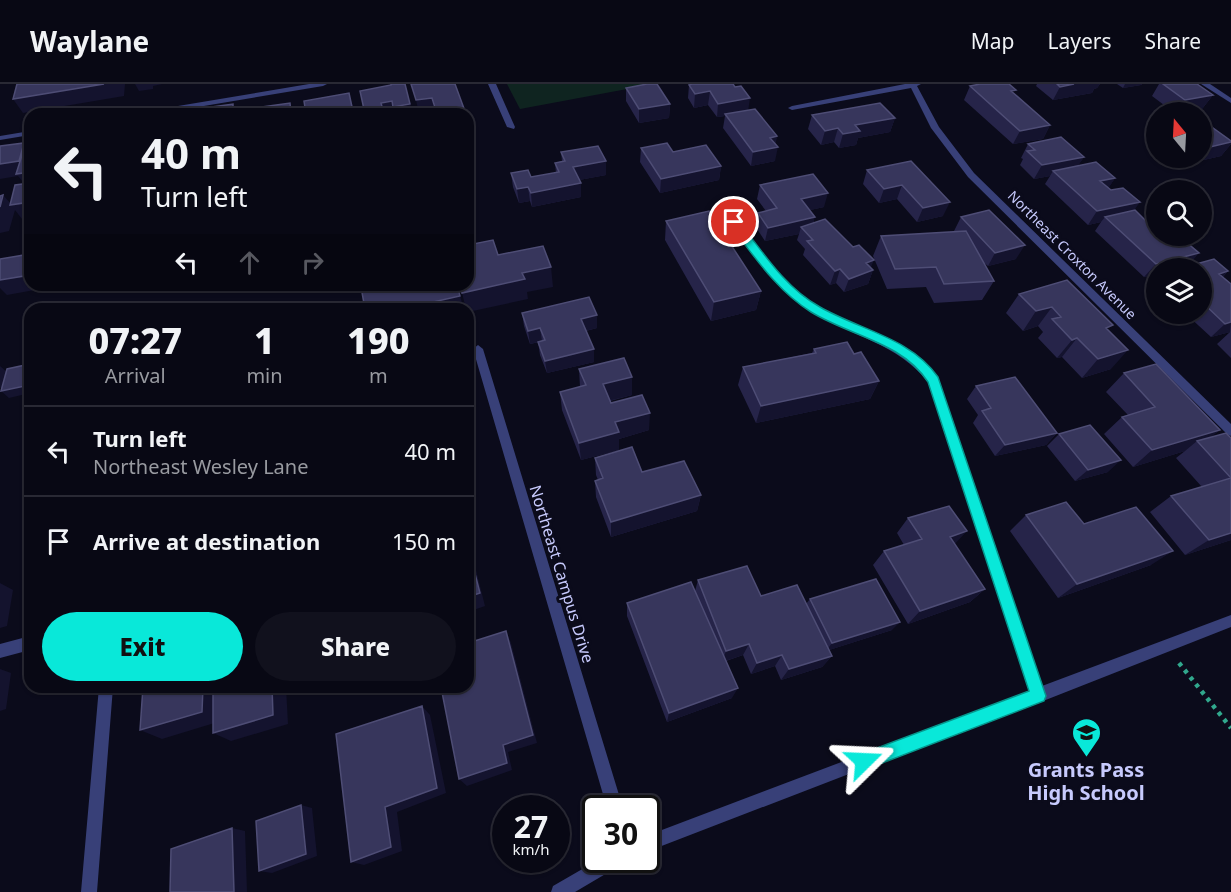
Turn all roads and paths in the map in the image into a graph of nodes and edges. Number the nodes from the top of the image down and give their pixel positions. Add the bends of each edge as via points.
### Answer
1 (322, 84) edge
2 (492, 84) edge
3 (915, 84) edge
4 (1206, 84) edge
5 (1231, 101) edge
6 (178, 108) edge
7 (792, 108) dead end
8 (511, 127) dead end
9 (24, 134) edge
10 (0, 138) edge
11 (734, 222) dead end
12 (478, 350) dead end
13 (1231, 431) edge
14 (1231, 621) edge
15 (24, 645) edge
16 (1165, 647) junction
17 (0, 651) edge
18 (106, 693) edge
19 (1038, 696) junction
20 (1231, 728) edge
21 (611, 795) edge
22 (660, 839) edge
23 (591, 873) edge
24 (89, 892) edge
25 (559, 892) edge

1 - 6 street
2 - 8 street
3 - 7 street
3 - 13 street, Northeast Croxton Avenue via 935,128 971,175
4 - 5 street
9 - 10 street
11 - 19 street via 782,283 815,309 896,346 924,366 934,381
12 - 21 street, Northeast Campus Drive
14 - 16 street
15 - 17 street
16 - 19 street
16 - 20 path
18 - 24 street
19 - 22 street
23 - 25 street

